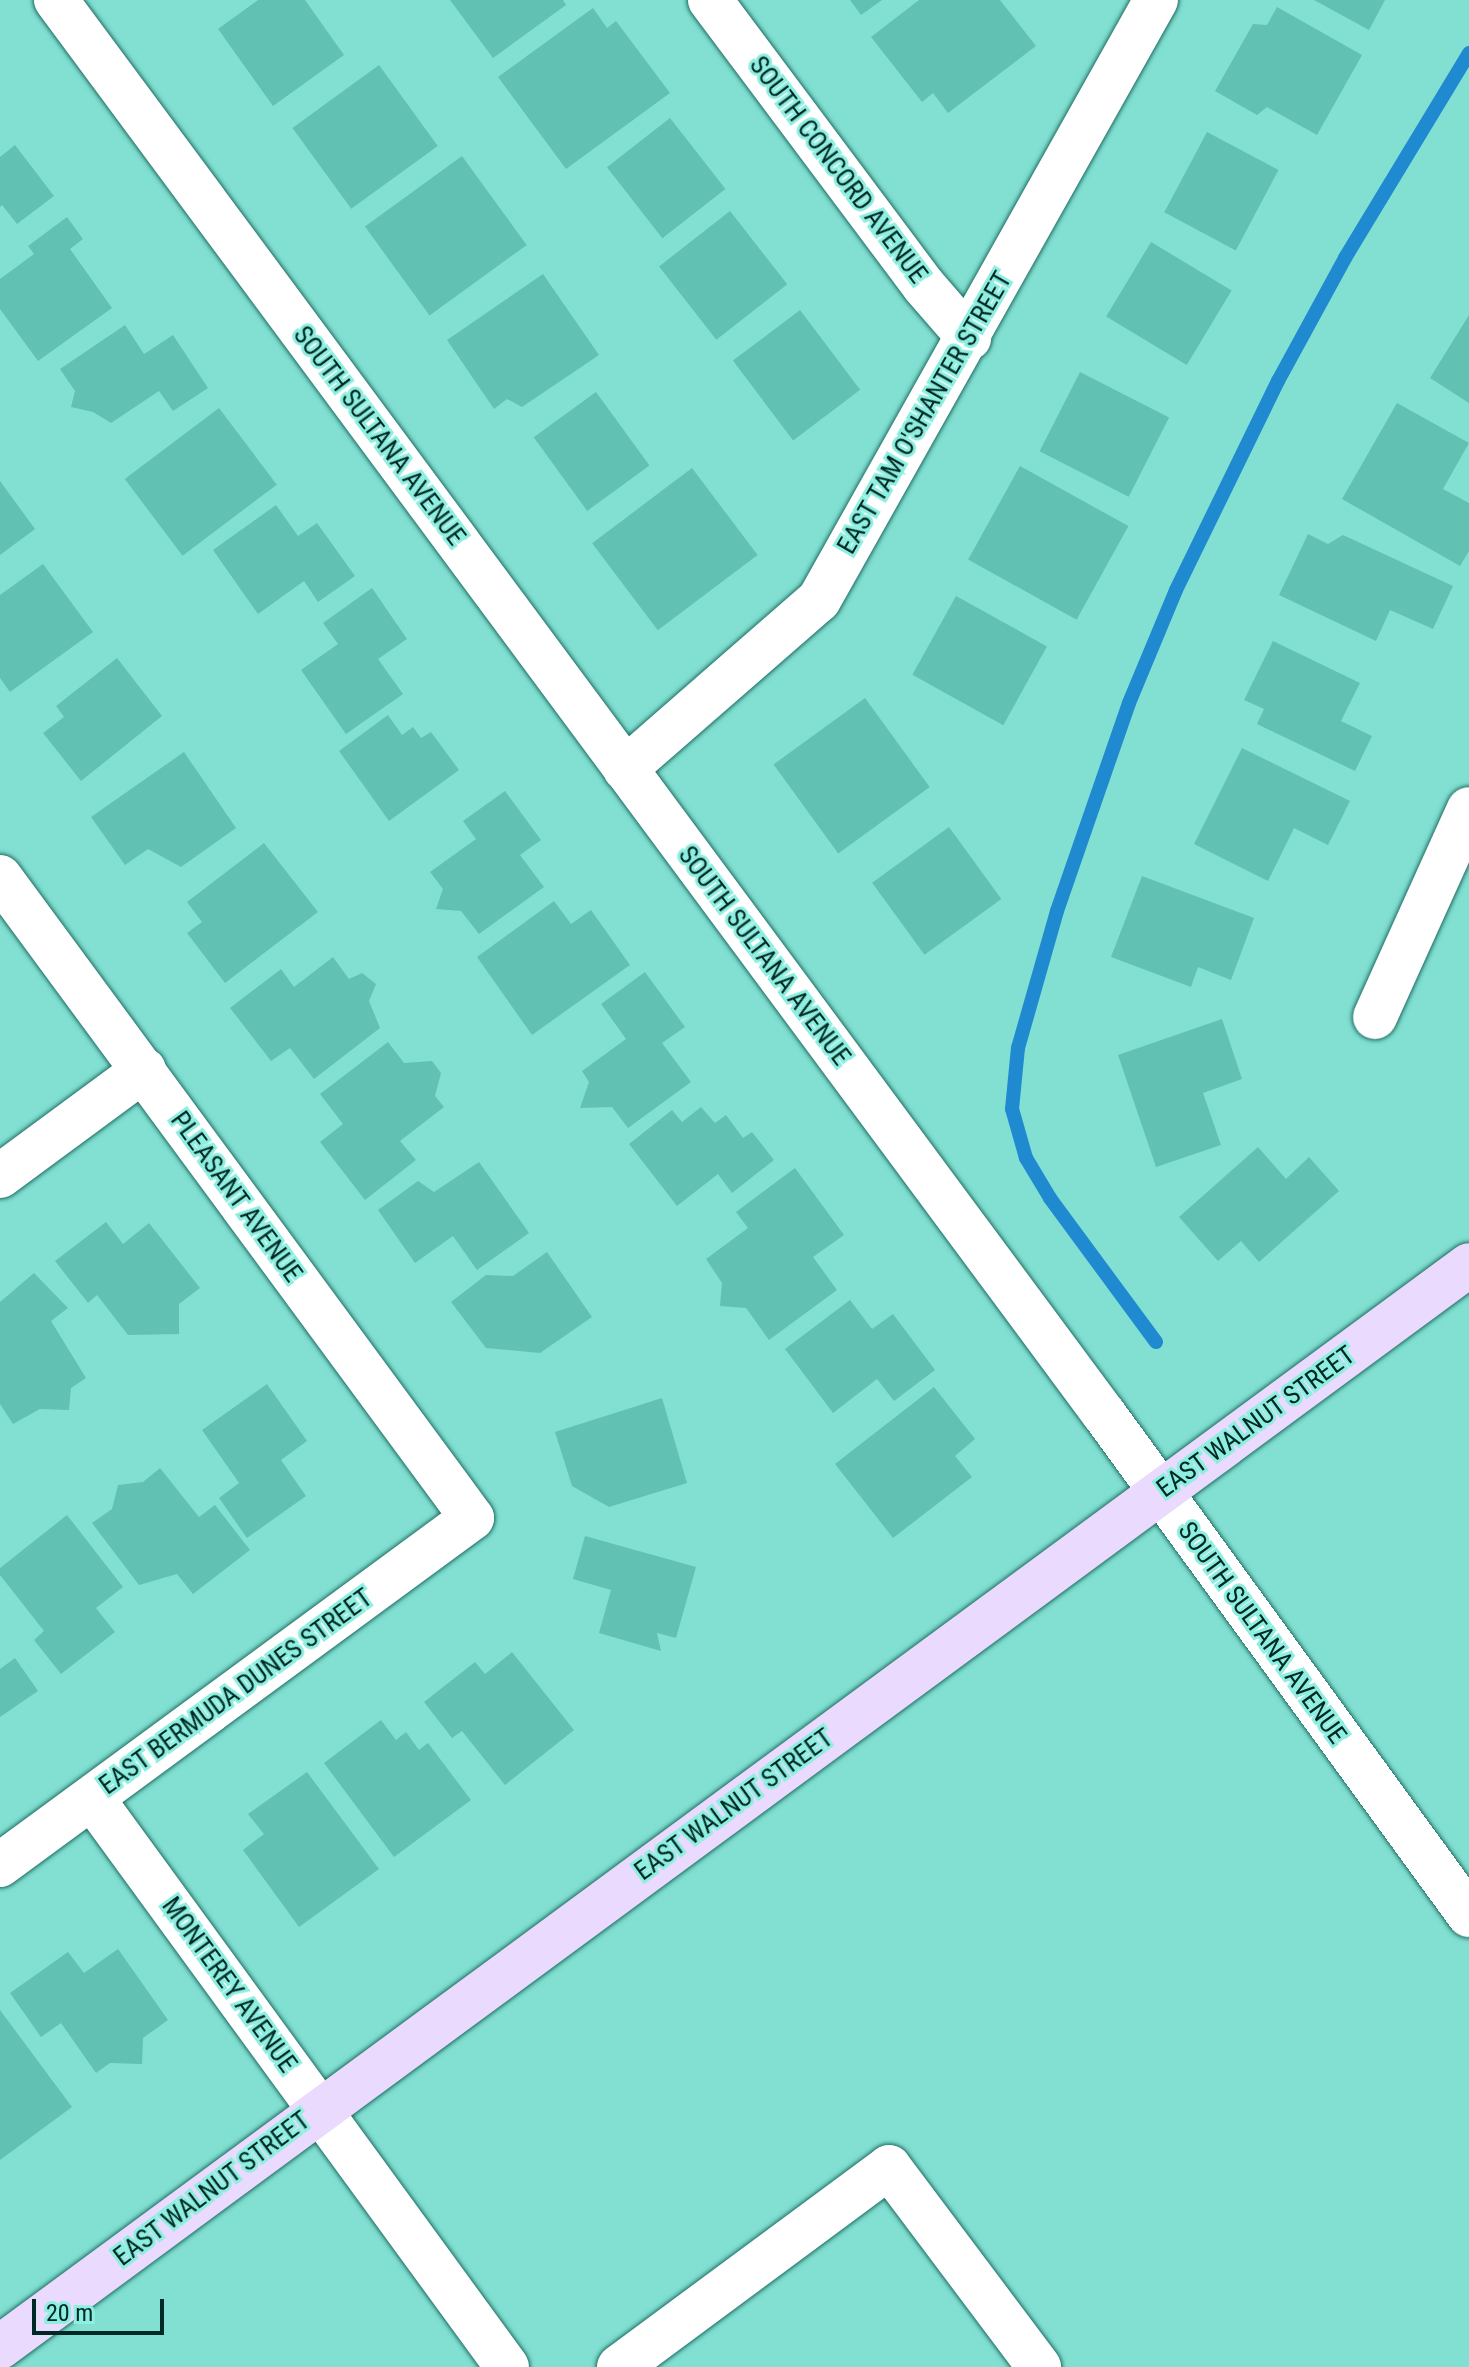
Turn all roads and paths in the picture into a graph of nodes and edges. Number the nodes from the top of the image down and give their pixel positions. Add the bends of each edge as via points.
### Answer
1 (56, 0) edge
2 (710, 0) edge
3 (1156, 0) edge
4 (969, 338) junction
5 (625, 769) junction
6 (1469, 809) edge
7 (0, 877) edge
8 (1375, 1017) dead end
9 (144, 1070) junction
10 (0, 1176) edge
11 (1469, 1265) edge
12 (1159, 1493) junction
13 (472, 1518) joint
14 (92, 1798) junction
15 (0, 1865) edge
16 (1469, 1915) edge
17 (320, 2109) junction
18 (0, 2347) edge
19 (507, 2367) edge
20 (619, 2367) edge
21 (1039, 2367) edge

1 - 5 street, SOUTH SULTANA AVENUE
2 - 4 street, SOUTH CONCORD AVENUE via 924,286
3 - 4 street, EAST TAM O'SHANTER STREET
4 - 5 street, EAST TAM O'SHANTER STREET via 819,600
5 - 12 street, SOUTH SULTANA AVENUE
6 - 8 street
7 - 9 street, PLEASANT AVENUE
9 - 10 street
9 - 13 street, PLEASANT AVENUE
11 - 12 street, EAST WALNUT STREET
12 - 16 street, SOUTH SULTANA AVENUE
12 - 17 street, EAST WALNUT STREET
13 - 14 street, EAST BERMUDA DUNES STREET
14 - 15 street, EAST BERMUDA DUNES STREET
14 - 17 street, MONTEREY AVENUE
17 - 18 street, EAST WALNUT STREET
17 - 19 street, MONTEREY AVENUE
20 - 21 street via 889,2167

